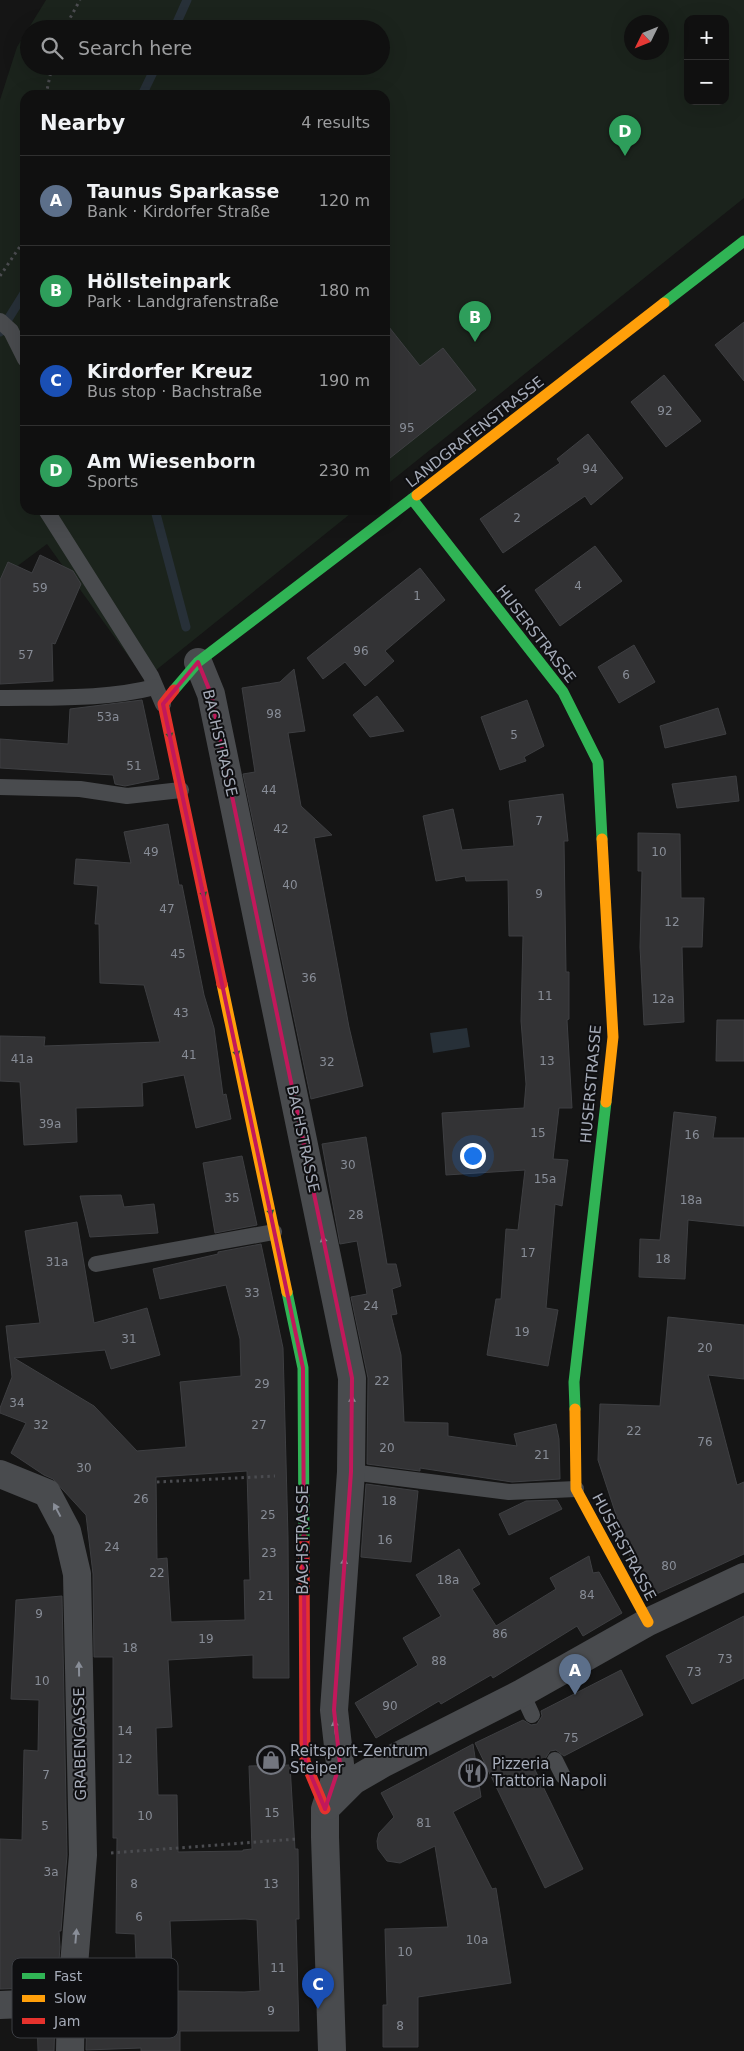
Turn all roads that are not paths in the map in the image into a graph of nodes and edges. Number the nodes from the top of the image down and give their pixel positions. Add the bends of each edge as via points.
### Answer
1 (744, 241) edge
2 (5, 326) edge
3 (20, 351) edge
4 (412, 499) junction
5 (49, 515) edge
6 (198, 662) junction
7 (155, 687) junction
8 (0, 698) edge
9 (164, 704) junction
10 (0, 787) edge
11 (181, 790) junction
12 (274, 1232) junction
13 (96, 1264) dead end
14 (351, 1472) junction
15 (0, 1474) edge
16 (576, 1489) junction
17 (744, 1577) edge
18 (648, 1622) junction
19 (555, 1760) dead end
20 (563, 1776) dead end
21 (325, 1809) junction
22 (74, 1958) edge
23 (70, 2038) edge
24 (70, 2051) edge
25 (332, 2051) edge

1 - 4 street, LANDGRAFENSTRASSE
2 - 3 lane
4 - 6 street, LANDGRAFENSTRASSE
4 - 16 street, HUSERSTRASSE via 563,692 598,762 613,1037 574,1382
5 - 7 lane
6 - 9 street, BACHSTRASSE
14 -> 6 street, BACHSTRASSE via 352,1378 211,694
7 - 8 lane via 81,698
7 - 9 lane
9 -> 11 street, BACHSTRASSE
10 - 11 lane via 80,789 127,796
11 -> 12 street, BACHSTRASSE
12 - 13 lane
12 - 21 street, BACHSTRASSE via 303,1368 305,1761
14 - 16 lane via 509,1492
21 -> 14 street, BACHSTRASSE via 340,1764 334,1710
22 -> 15 street, GRABENGASSE via 82,1855 77,1574 67,1531 47,1493
16 - 18 street, HUSERSTRASSE
17 - 18 street
18 - 21 street via 527,1704 384,1763 352,1782
19 - 20 lane
21 - 25 street, BACHSTRASSE
23 - 24 street, GRABENGASSE

